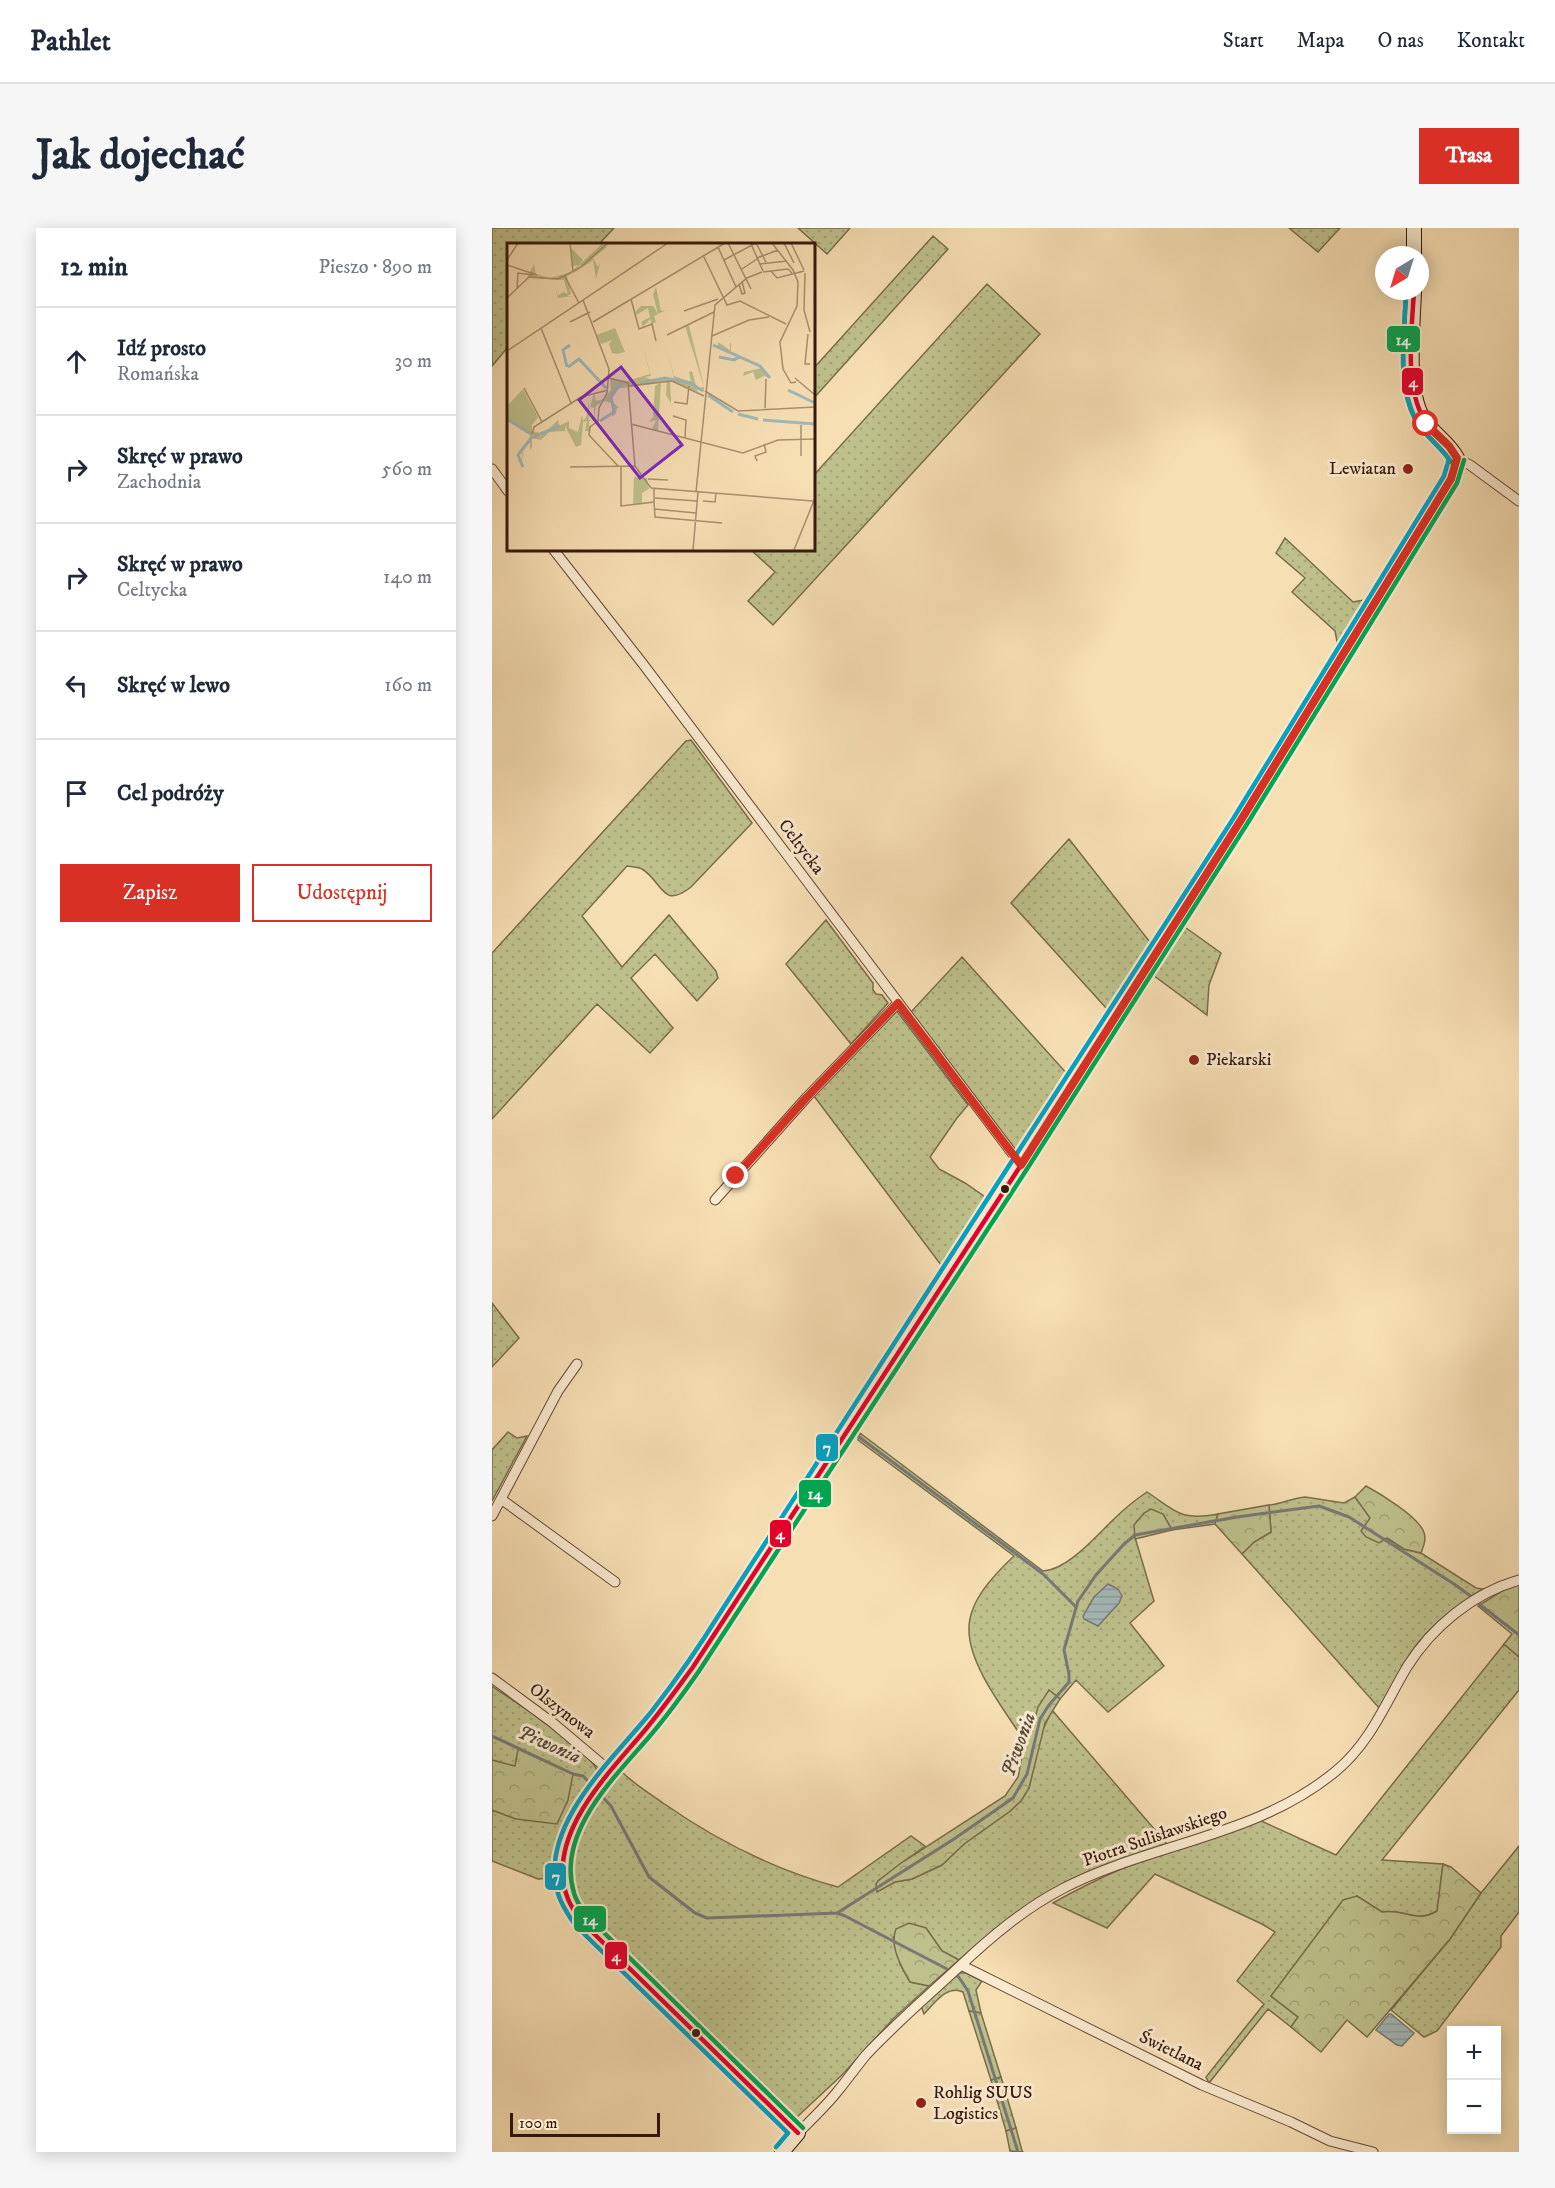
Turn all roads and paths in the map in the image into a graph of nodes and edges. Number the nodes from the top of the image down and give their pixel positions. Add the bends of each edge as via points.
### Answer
1 (1414, 228) edge
2 (1414, 246) edge
3 (1413, 300) edge
4 (1457, 458) junction
5 (492, 469) edge
6 (507, 490) edge
7 (1519, 501) edge
8 (554, 550) edge
9 (898, 1003) junction
10 (1021, 1165) junction
11 (715, 1200) dead end
12 (577, 1364) dead end
13 (501, 1499) junction
14 (492, 1516) edge
15 (1519, 1580) edge
16 (615, 1582) dead end
17 (492, 1678) edge
18 (610, 1772) junction
19 (961, 1965) junction
20 (798, 2133) junction
21 (782, 2152) edge
22 (1373, 2152) edge

1 - 2 street
3 - 4 street via 1415,398 1426,424
4 - 7 street
4 - 10 street via 1451,479 1315,702
5 - 6 street
8 - 9 street, Celtycka
9 - 10 street, Celtycka
9 - 11 street
10 - 18 street via 710,1642
12 - 13 street via 558,1391
13 - 14 street
13 - 16 street
15 - 19 street, Piotra Sulisławskiego via 1467,1605 1433,1633 1406,1669 1364,1742 1322,1782 1253,1819 1107,1869 1061,1889 987,1940
17 - 18 street, Olszynowa
18 - 20 street via 575,1823 564,1856 563,1884 572,1908 597,1938
19 - 20 street, Piotra Sulisławskiego via 874,2047
19 - 22 street, Świetlana via 1202,2085 1330,2141
20 - 21 street

